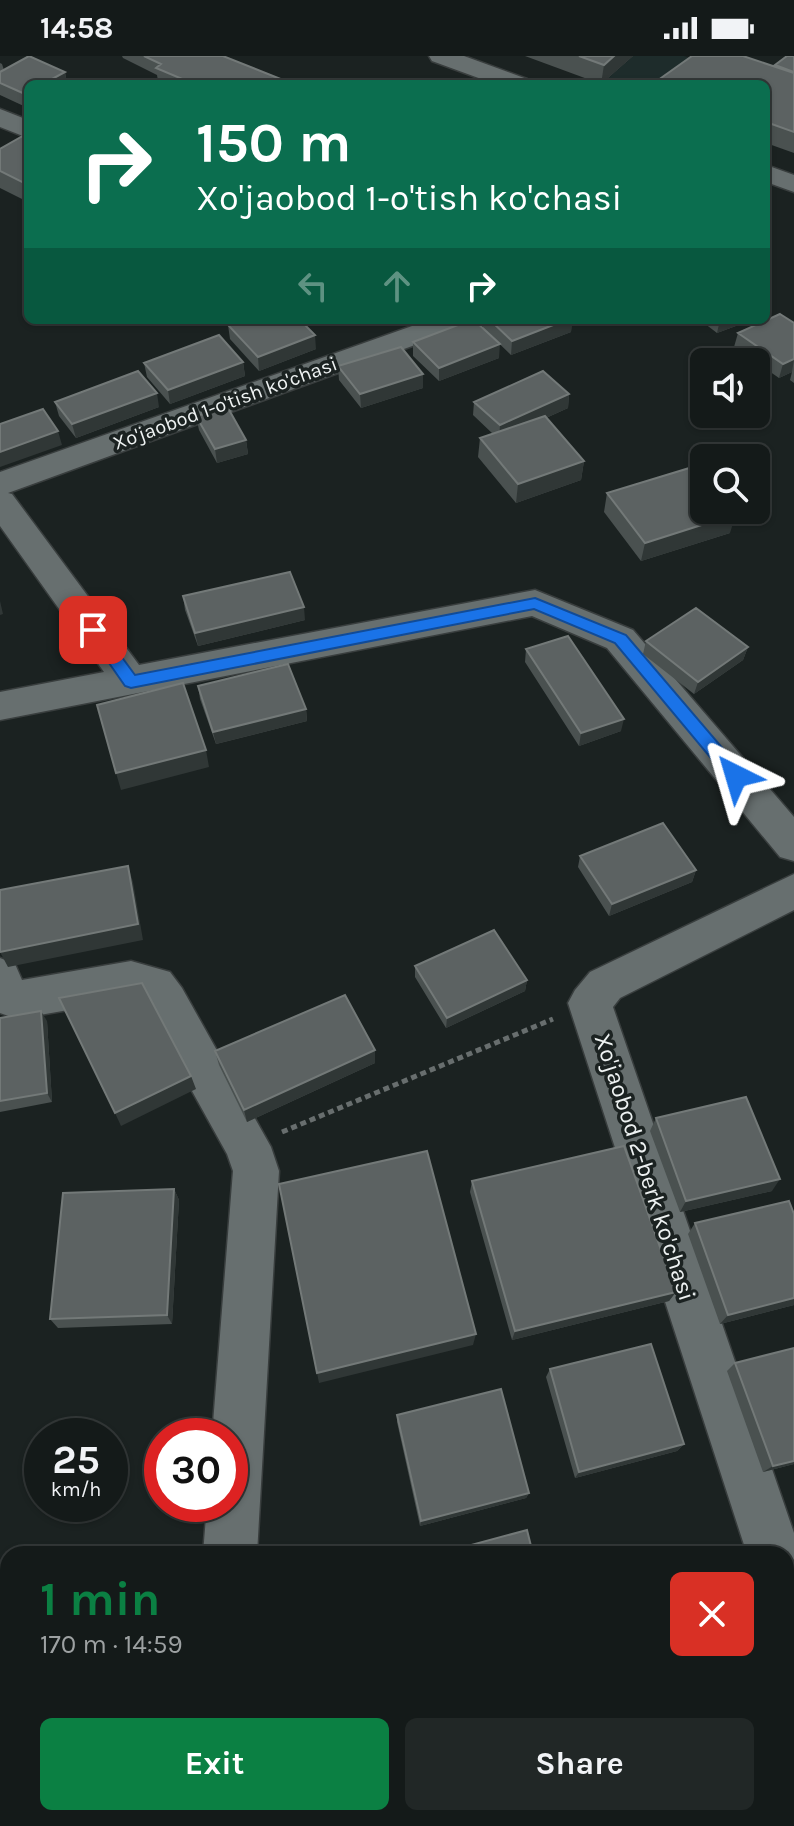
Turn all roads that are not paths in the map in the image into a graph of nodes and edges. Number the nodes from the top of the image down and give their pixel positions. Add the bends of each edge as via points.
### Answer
1 (441, 56) edge
2 (507, 80) edge
3 (0, 117) edge
4 (24, 128) edge
5 (770, 175) edge
6 (794, 184) edge
7 (438, 324) edge
8 (0, 484) edge
9 (0, 502) edge
10 (131, 682) junction
11 (0, 706) edge
12 (794, 845) edge
13 (794, 891) edge
14 (0, 977) edge
15 (231, 1546) edge
16 (771, 1546) edge

1 - 2 street
3 - 4 street
5 - 6 street
7 - 8 street, Xo'jaobod 1-o'tish ko'chasi
9 - 10 street
10 - 11 street
10 - 12 street via 535,603 620,639
13 - 16 street, Xo'jaobod 2-berk ko'chasi via 605,985 590,1003
14 - 15 street via 6,995 17,1000 131,980 155,985 248,1147 256,1171

